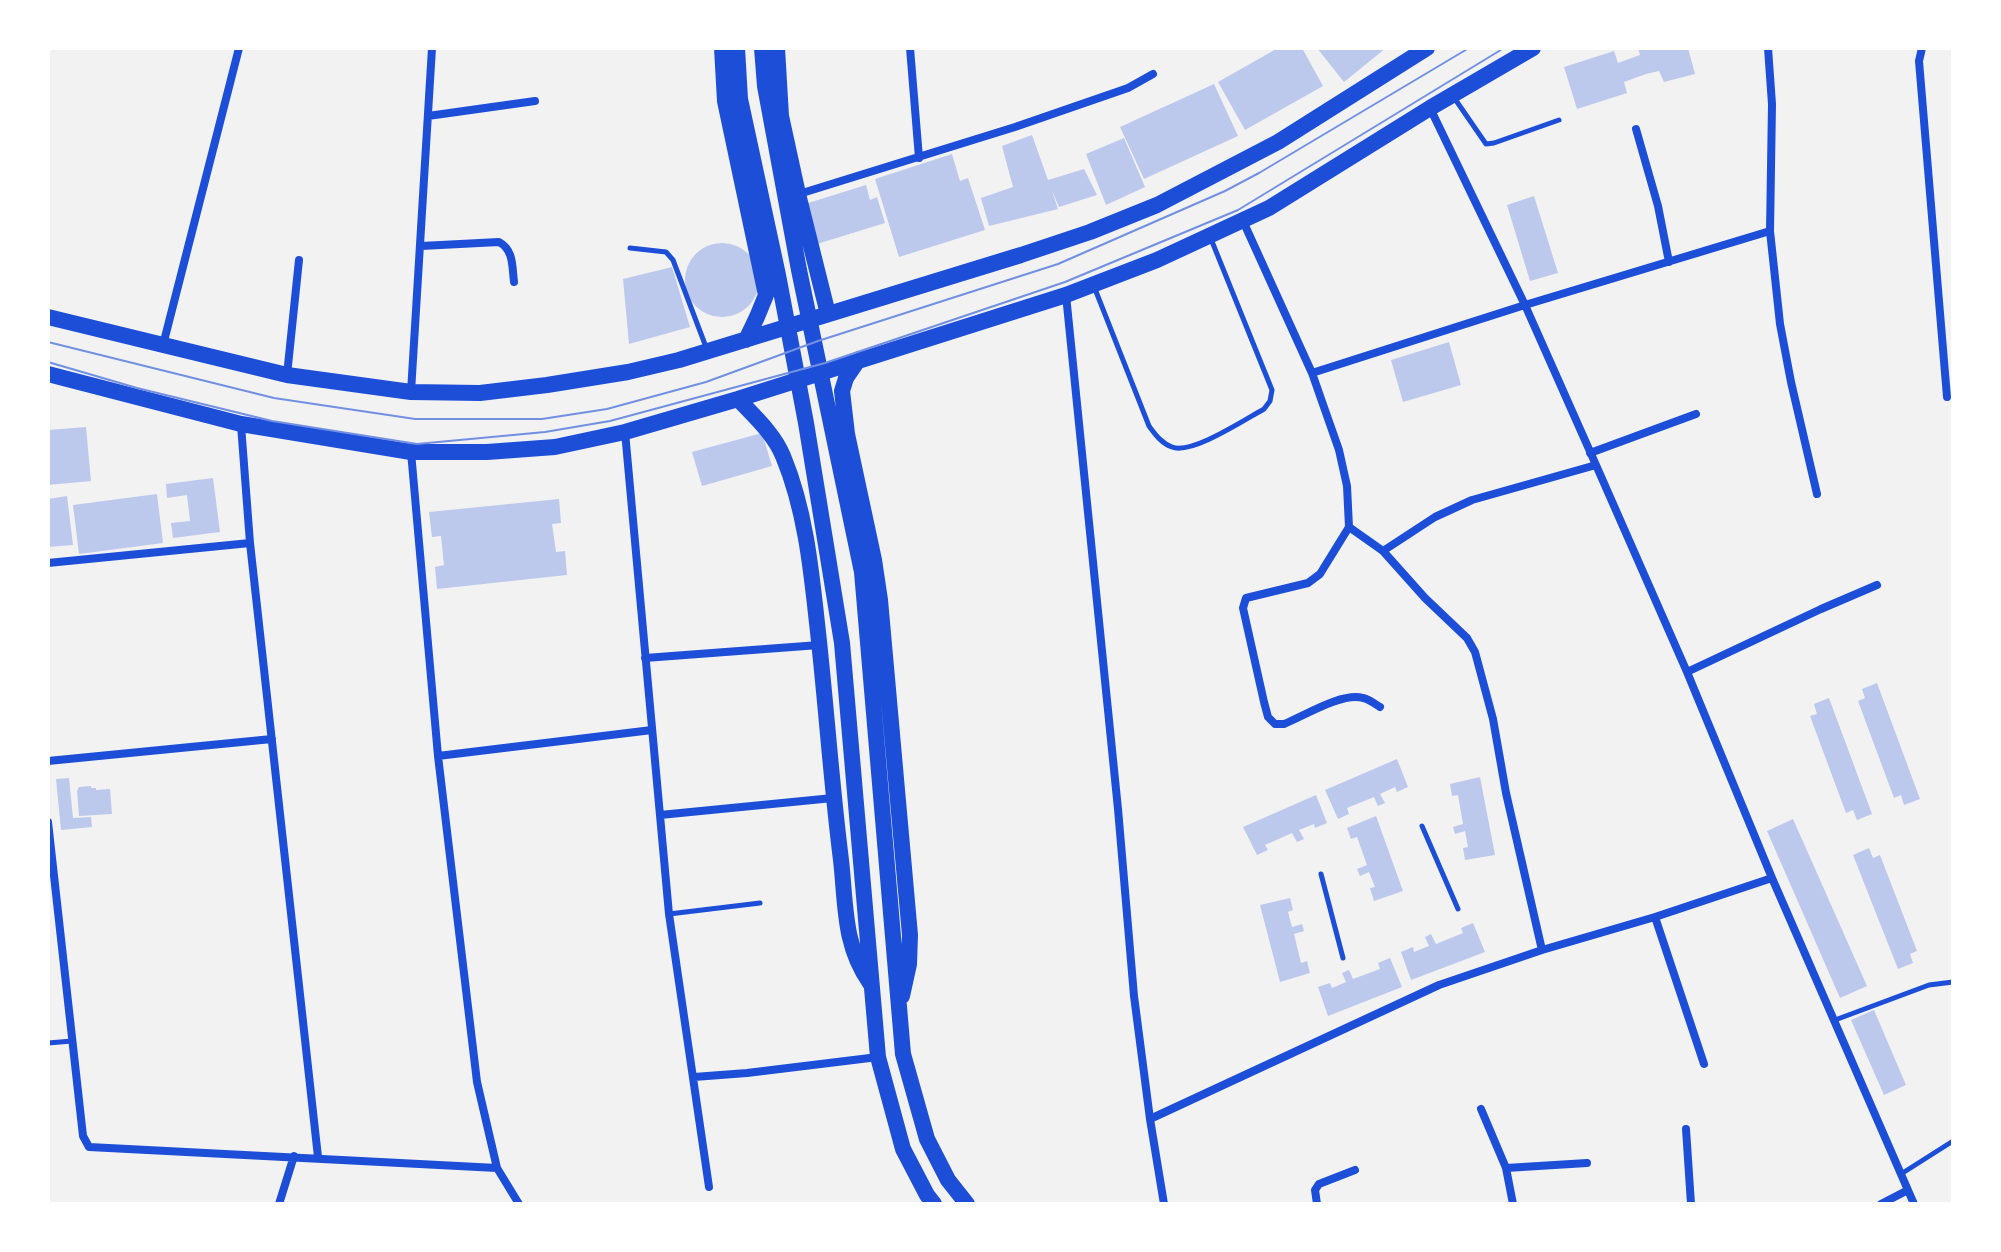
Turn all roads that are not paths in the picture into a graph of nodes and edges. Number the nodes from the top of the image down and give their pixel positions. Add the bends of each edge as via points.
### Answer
1 (239, 48) edge
2 (432, 48) edge
3 (722, 48) edge
4 (737, 48) edge
5 (762, 48) edge
6 (777, 48) edge
7 (910, 48) edge
8 (1427, 48) edge
9 (1533, 48) edge
10 (1768, 48) edge
11 (1922, 48) edge
12 (1153, 74) dead end
13 (1452, 95) junction
14 (535, 101) dead end
15 (1430, 108) junction
16 (428, 116) junction
17 (1559, 120) dead end
18 (1636, 129) dead end
19 (919, 158) junction
20 (798, 194) junction
21 (1243, 221) junction
22 (1770, 231) junction
23 (1210, 236) junction
24 (421, 246) junction
25 (630, 248) dead end
26 (299, 260) dead end
27 (1669, 262) junction
28 (514, 282) dead end
29 (1093, 284) junction
30 (1066, 295) junction
31 (1525, 305) junction
32 (828, 314) junction
33 (48, 317) edge
34 (746, 340) junction
35 (163, 345) junction
36 (708, 351) junction
37 (859, 359) junction
38 (1312, 373) junction
39 (48, 374) edge
40 (287, 375) junction
41 (411, 392) junction
42 (1947, 397) dead end
43 (738, 399) junction
44 (1696, 414) dead end
45 (241, 424) junction
46 (625, 432) junction
47 (411, 452) junction
48 (1590, 453) junction
49 (1596, 465) junction
50 (1817, 494) dead end
51 (1349, 527) junction
52 (250, 543) junction
53 (1383, 551) junction
54 (48, 563) edge
55 (1877, 585) dead end
56 (820, 645) junction
57 (645, 658) junction
58 (1687, 672) junction
59 (1380, 707) dead end
60 (652, 730) junction
61 (272, 739) junction
62 (438, 756) junction
63 (48, 761) edge
64 (833, 798) junction
65 (660, 815) junction
66 (48, 822) edge
67 (1422, 826) dead end
68 (1321, 874) dead end
69 (1772, 878) junction
70 (760, 903) dead end
71 (53, 905) edge
72 (1458, 909) dead end
73 (669, 914) junction
74 (1655, 917) junction
75 (1542, 950) junction
76 (1343, 958) dead end
77 (1953, 982) edge
78 (871, 984) junction
79 (898, 1005) junction
80 (1834, 1020) junction
81 (73, 1041) junction
82 (48, 1043) edge
83 (878, 1057) junction
84 (1704, 1064) dead end
85 (694, 1077) junction
86 (1481, 1109) dead end
87 (1150, 1119) junction
88 (1686, 1129) dead end
89 (1953, 1141) edge
90 (294, 1156) junction
91 (318, 1157) junction
92 (1587, 1163) dead end
93 (497, 1168) junction
94 (1506, 1168) junction
95 (1355, 1170) dead end
96 (1901, 1174) junction
97 (709, 1187) dead end
98 (1908, 1190) junction
99 (279, 1204) edge
100 (519, 1204) edge
101 (934, 1204) edge
102 (967, 1204) edge
103 (1164, 1204) edge
104 (1317, 1204) edge
105 (1513, 1204) edge
106 (1691, 1204) edge
107 (1881, 1204) edge
108 (1914, 1204) edge

1 - 35 street
2 - 16 street
3 - 34 main road via 725,101 766,295
4 - 78 main road via 740,99 806,423 842,643
5 - 79 main road via 799,270 862,572
6 - 20 main road via 781,116
7 - 19 street
8 - 32 main road via 1285,138 1157,205 1076,237
9 - 13 main road
10 - 22 street
11 - 42 street
12 - 19 street via 1128,88
13 - 15 main road
13 - 17 lane via 1486,144
14 - 16 street
15 - 21 main road
15 - 31 street
16 - 24 street
18 - 27 street
19 - 20 street
20 - 32 main road
21 - 23 main road
21 - 38 street
22 - 27 street
22 - 50 street via 1780,324
23 - 29 main road
23 - 29 lane via 1272,390 1264,409 1196,446 1172,448 1149,426
24 - 28 street via 499,242 510,253
24 - 41 street
25 - 36 lane via 666,252 673,260
26 - 40 street
27 - 31 street
29 - 30 main road
30 - 37 main road
30 - 87 street
31 - 38 street
31 - 48 street
32 - 34 main road
33 - 35 main road
34 - 36 main road
35 - 40 main road
36 - 41 main road via 628,372 547,385 480,393
37 - 43 main road
37 - 79 main road via 842,391 880,600 910,935 905,990
38 - 51 street via 1339,450
39 - 45 main road
40 - 41 main road
43 - 46 main road
43 - 56 main road via 783,455 810,557
44 - 48 street
45 - 47 main road
45 - 52 street
46 - 47 main road via 555,447
46 - 57 street
47 - 62 street
48 - 49 street
49 - 53 street via 1472,500
49 - 58 street
51 - 53 street
51 - 59 street via 1320,574 1308,583 1246,598 1243,608 1268,717 1275,724 1354,696
52 - 54 street
52 - 61 street
53 - 75 street via 1475,652
55 - 58 street
56 - 57 street
56 - 64 main road
57 - 60 street
58 - 69 street
60 - 62 street
60 - 65 street
61 - 63 street
61 - 91 street
62 - 93 street via 477,1082
64 - 65 street
64 - 78 main road via 846,922 860,969
65 - 73 street
66 - 71 street
67 - 72 lane
68 - 76 lane
69 - 74 street
69 - 80 street
70 - 73 lane
71 - 81 street
73 - 85 street
74 - 75 street
74 - 84 street
75 - 87 street via 1439,985
77 - 80 lane via 1929,985
78 - 83 main road
79 - 102 main road via 903,1054 927,1139
80 - 96 street
81 - 82 lane
81 - 90 street via 83,1136 89,1147
83 - 85 street
83 - 101 main road via 903,1149
85 - 97 street
86 - 94 street
87 - 103 street
88 - 106 street
89 - 96 lane
90 - 91 street
90 - 99 street
91 - 93 street
92 - 94 street
93 - 100 street
94 - 105 street
95 - 104 street via 1319,1184
96 - 98 street
98 - 107 street
98 - 108 street

